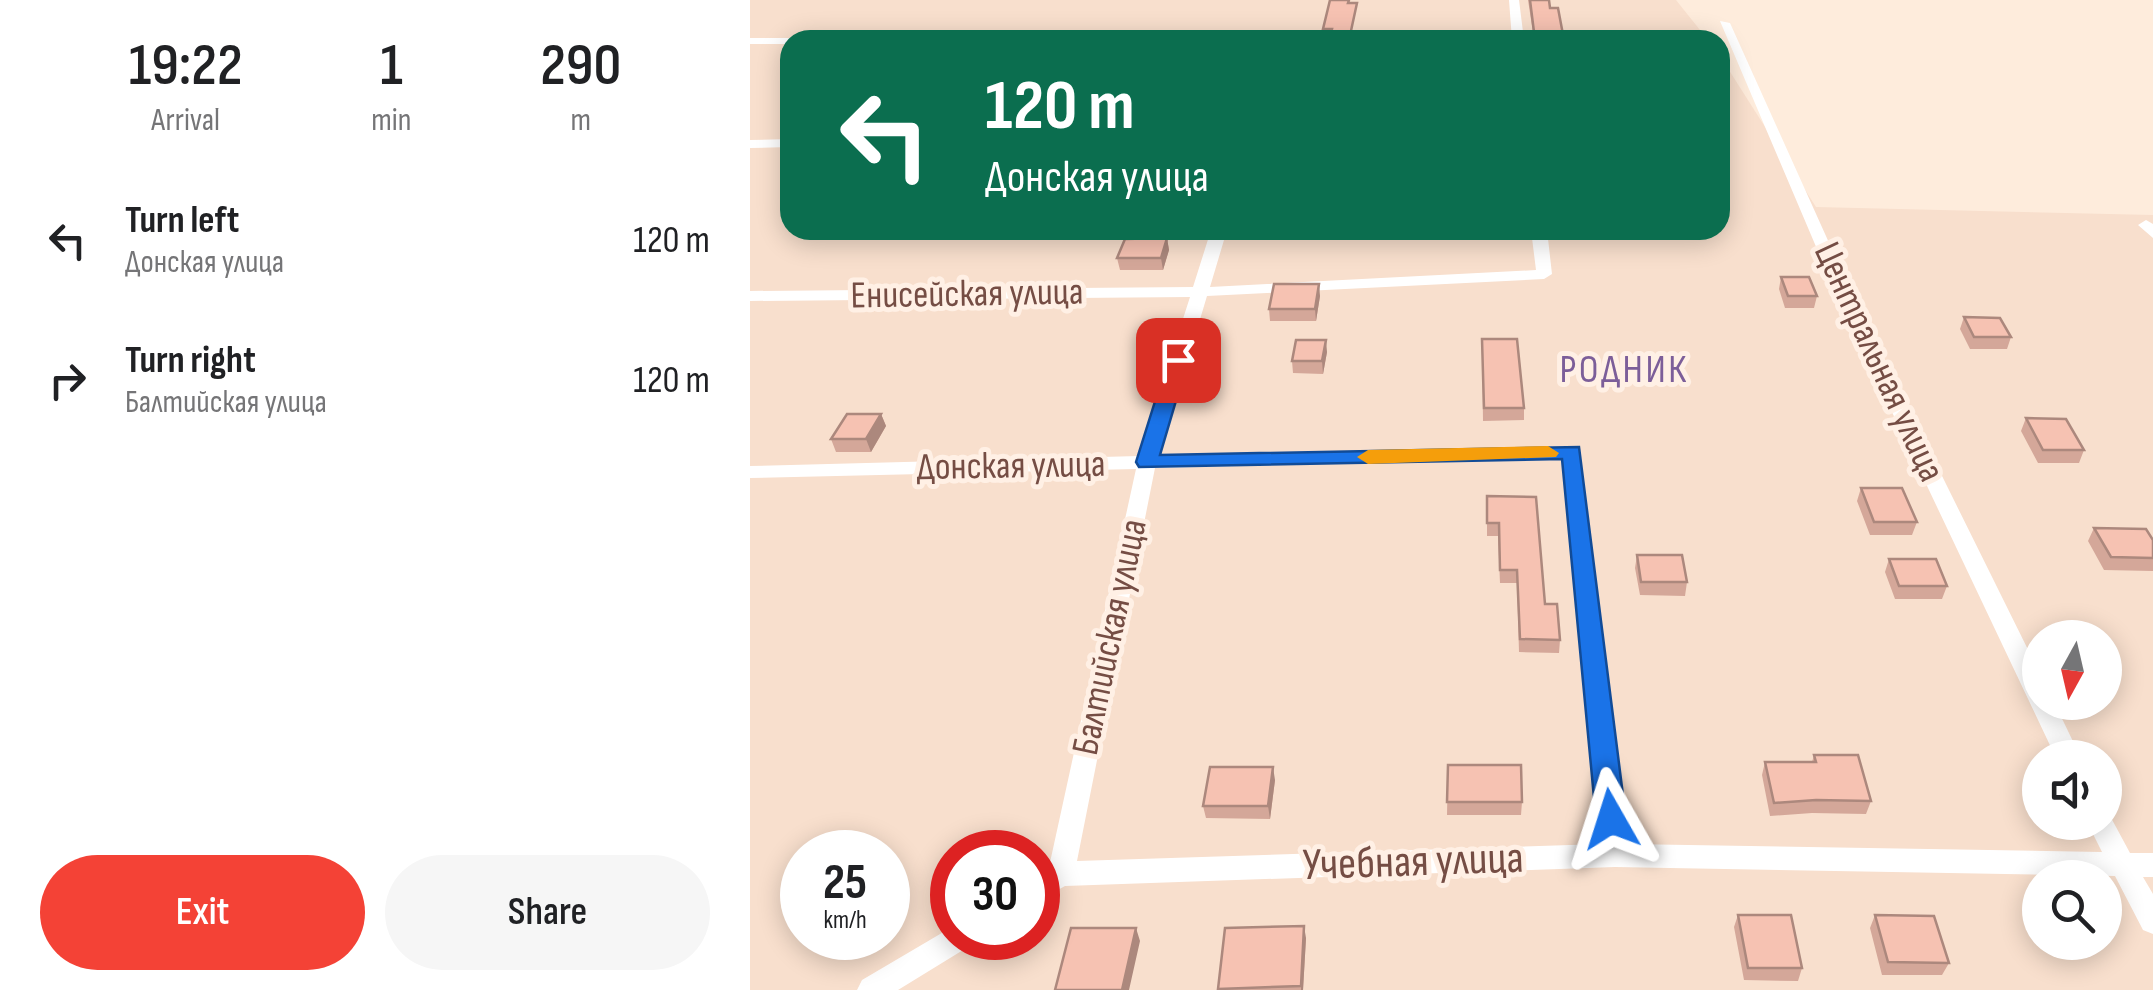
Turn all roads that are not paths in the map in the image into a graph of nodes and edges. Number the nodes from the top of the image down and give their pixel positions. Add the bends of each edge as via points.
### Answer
1 (1514, 0) edge
2 (1724, 23) dead end
3 (1517, 30) edge
4 (1727, 30) edge
5 (1730, 36) edge
6 (750, 41) edge
7 (780, 41) edge
8 (750, 144) edge
9 (780, 144) edge
10 (1216, 240) edge
11 (1540, 240) edge
12 (1199, 292) junction
13 (750, 296) edge
14 (1147, 462) junction
15 (750, 472) edge
16 (2022, 661) edge
17 (1060, 835) edge
18 (1615, 856) junction
19 (2022, 862) edge
20 (2122, 864) edge
21 (2153, 864) edge
22 (2122, 867) edge
23 (1060, 881) edge
24 (2153, 921) edge
25 (930, 955) edge
26 (872, 990) edge

1 - 3 street
2 - 4 street, Центральная улица
5 - 16 street, Центральная улица
6 - 7 street
8 - 9 street
10 - 12 street, Балтийская улица
11 - 12 street, Енисейская улица via 1544,274
12 - 13 street, Енисейская улица
12 - 14 street, Балтийская улица
14 - 15 street, Донская улица
14 - 17 street, Балтийская улица
14 - 18 street, Донская улица via 1572,452
18 - 19 street, Учебная улица
18 - 23 street, Учебная улица
20 - 21 street, Учебная улица
22 - 24 street
25 - 26 street

